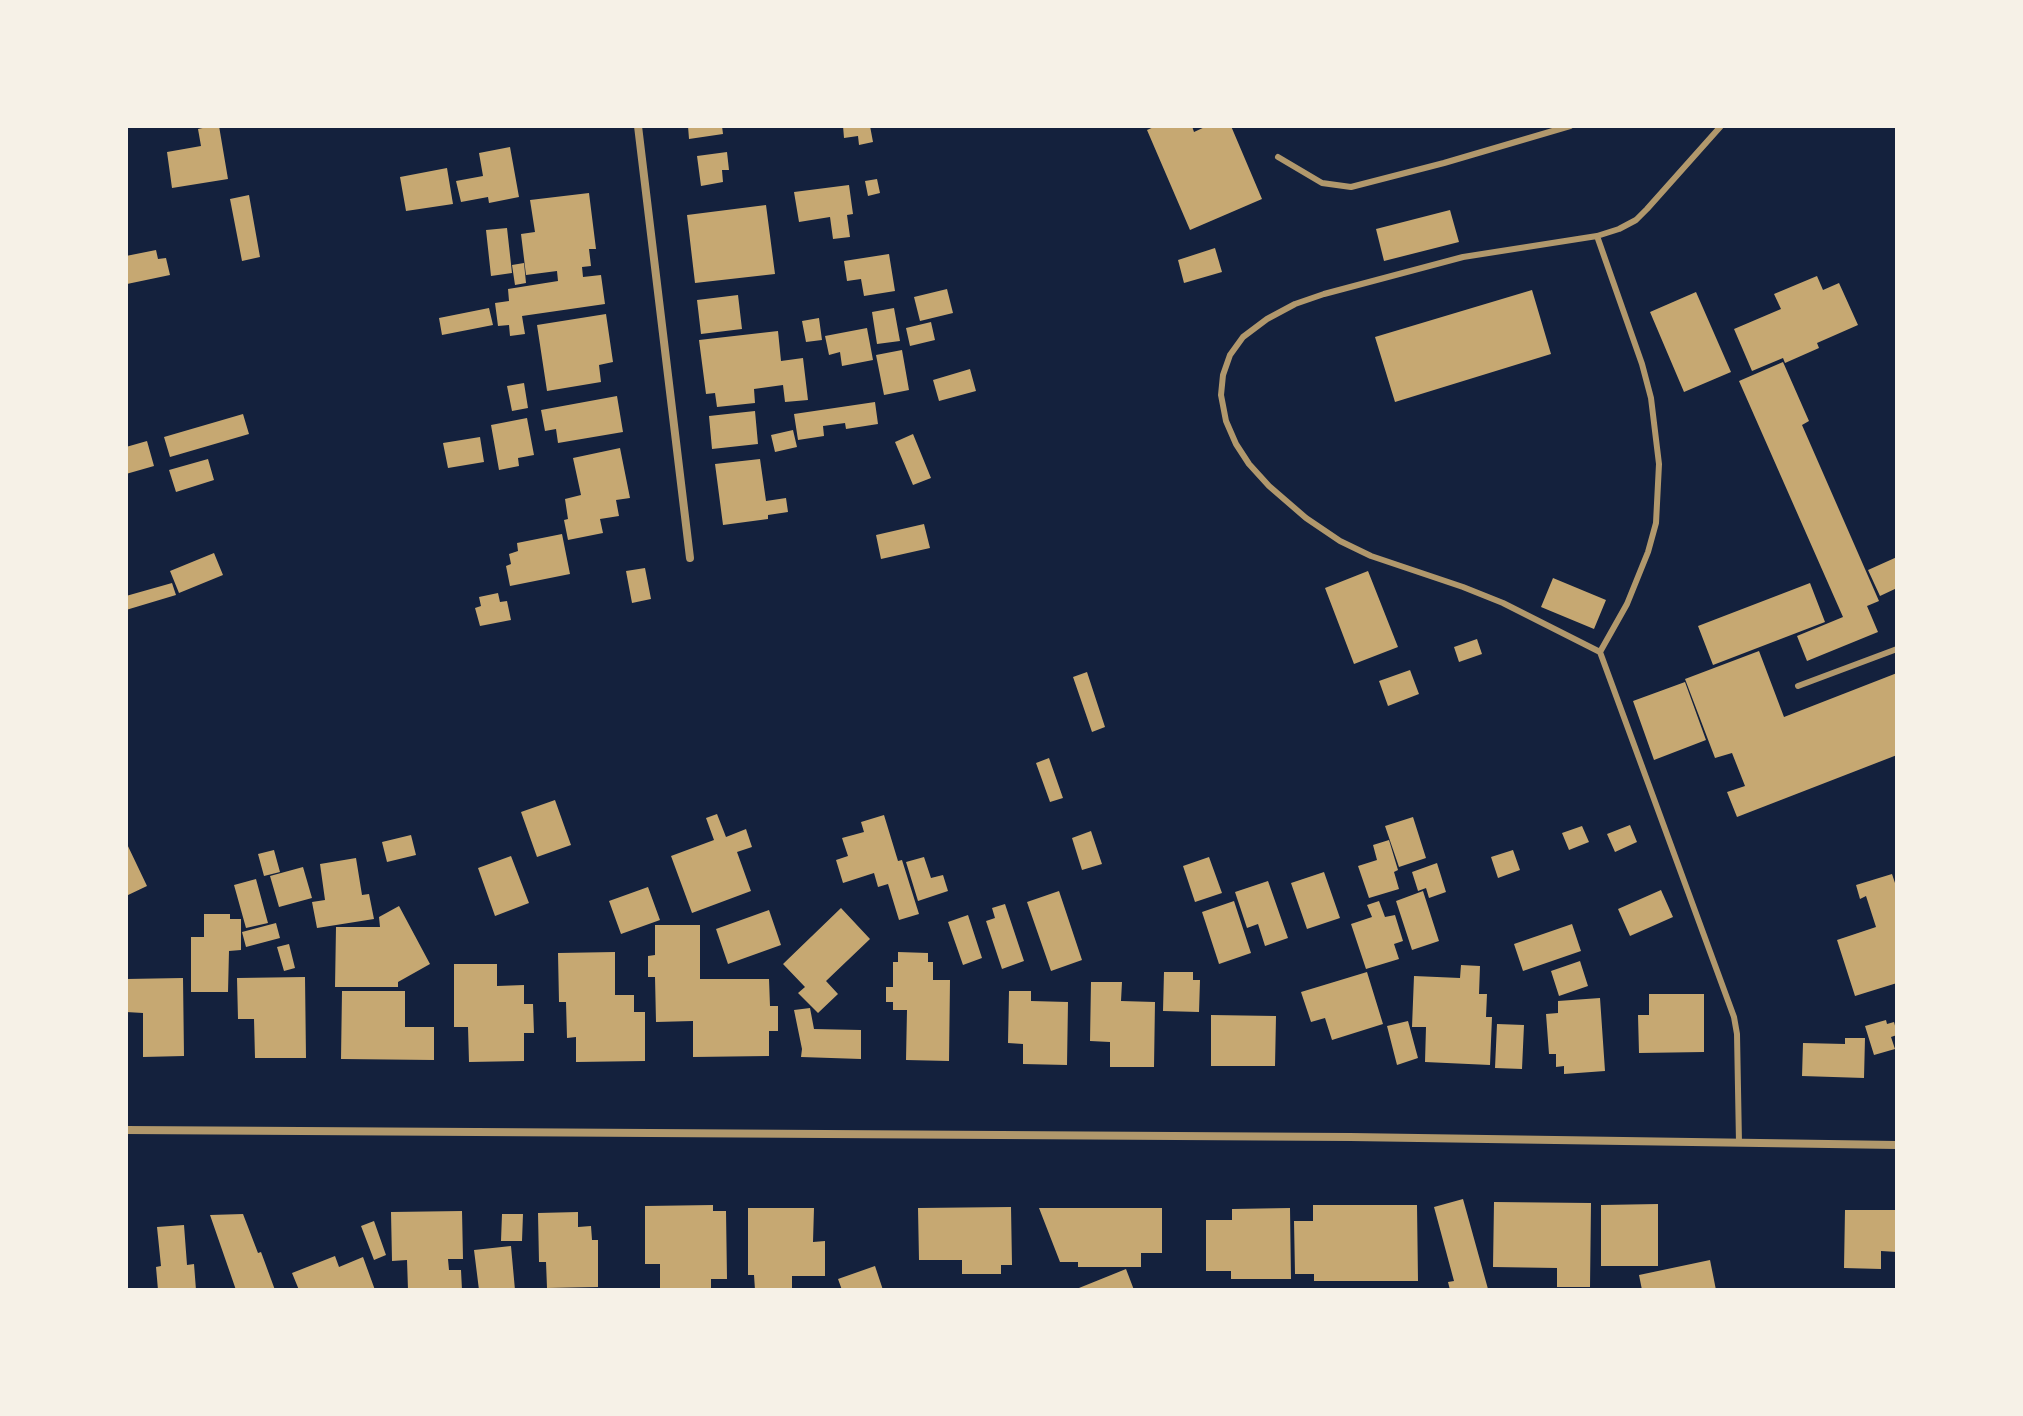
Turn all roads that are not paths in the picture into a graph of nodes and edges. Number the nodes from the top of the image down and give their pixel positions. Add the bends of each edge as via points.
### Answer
1 (638, 126) edge
2 (1570, 126) edge
3 (1721, 126) edge
4 (1278, 157) dead end
5 (1597, 236) junction
6 (690, 558) dead end
7 (1897, 649) edge
8 (1600, 652) junction
9 (1798, 686) dead end
10 (126, 1130) edge
11 (1739, 1143) junction
12 (1897, 1145) edge

1 - 6 street
2 - 4 lane via 1351,187 1322,183
3 - 5 lane via 1636,220
5 - 8 lane via 1642,364 1659,464 1656,523 1648,552
5 - 8 lane via 1463,257 1295,304 1243,337 1230,355 1221,395 1226,421 1249,464 1306,518 1371,556 1503,603
7 - 9 lane
8 - 11 lane via 1734,1017
10 - 11 street
11 - 12 street

